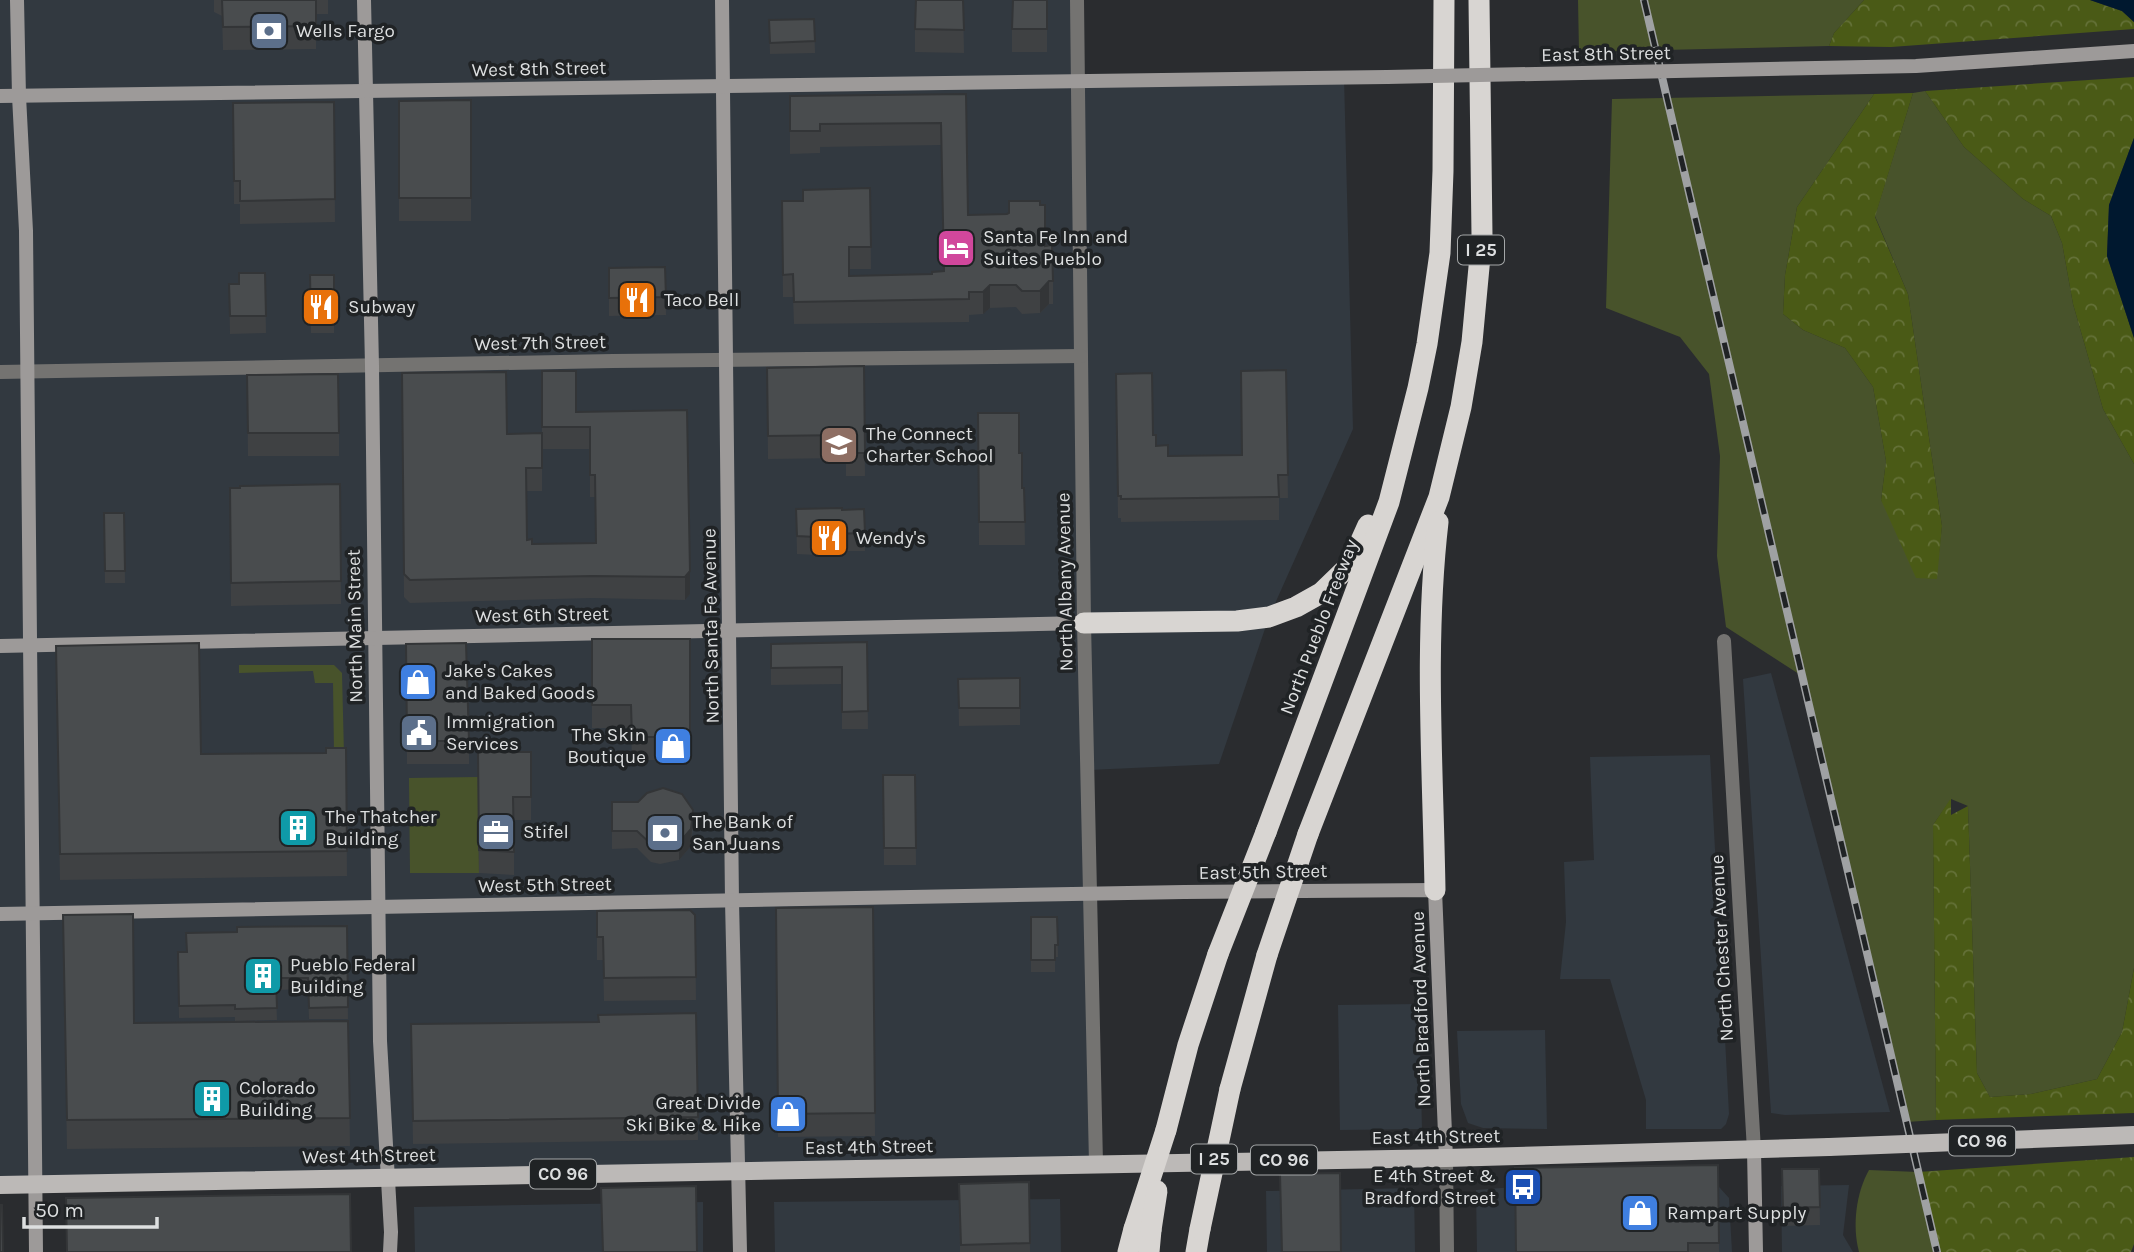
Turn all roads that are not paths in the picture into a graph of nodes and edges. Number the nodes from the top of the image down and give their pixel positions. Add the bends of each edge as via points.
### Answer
1 (17, 0) edge
2 (364, 0) edge
3 (722, 0) edge
4 (1077, 0) edge
5 (1444, 0) edge
6 (1479, 0) edge
7 (2134, 51) edge
8 (1078, 82) junction
9 (724, 86) junction
10 (366, 91) junction
11 (0, 96) edge
12 (19, 96) junction
13 (1081, 356) junction
14 (728, 361) junction
15 (372, 366) junction
16 (0, 372) edge
17 (27, 372) junction
18 (1401, 461) junction
19 (1439, 497) junction
20 (1084, 623) junction
21 (729, 630) junction
22 (374, 638) junction
23 (1724, 641) dead end
24 (0, 646) edge
25 (30, 646) junction
26 (1435, 890) junction
27 (1091, 895) junction
28 (733, 901) junction
29 (378, 908) junction
30 (33, 913) junction
31 (0, 914) edge
32 (2134, 1135) edge
33 (1754, 1150) junction
34 (1446, 1158) junction
35 (1096, 1163) junction
36 (738, 1170) junction
37 (387, 1177) junction
38 (36, 1184) junction
39 (0, 1185) edge
40 (1143, 1229) junction
41 (36, 1252) edge
42 (390, 1252) edge
43 (740, 1252) edge
44 (1128, 1252) edge
45 (1149, 1252) edge
46 (1198, 1252) edge
47 (1447, 1252) edge
48 (1756, 1252) edge

1 - 12 street
2 - 10 street, North Main Street
3 - 9 street, North Santa Fe Avenue
4 - 8 street, North Albany Avenue
5 - 18 highway, North Pueblo Freeway / I 25 via 1440,253 1427,344
6 - 19 highway, I 25 via 1482,235 1478,289 1461,407
7 - 8 street, East 8th Street, bridge via 1916,66
8 - 9 street, West 8th Street
8 - 13 street, North Albany Avenue
9 - 10 street, West 8th Street
9 - 14 street, North Santa Fe Avenue
10 - 12 street, West 8th Street
10 - 15 street, North Main Street
11 - 12 street, West 8th Street
12 - 17 street
13 - 14 street, West 7th Street
13 - 20 street, North Albany Avenue
14 - 15 street, West 7th Street
14 - 21 street, North Santa Fe Avenue
15 - 17 street, West 7th Street
15 - 22 street, North Main Street
16 - 17 street, West 7th Street
17 - 25 street
18 - 20 highway via 1350,565 1321,593 1296,607 1237,621
18 - 40 highway, North Pueblo Freeway / I 25, bridge via 1373,547 1203,997
19 - 26 highway via 1430,633
19 - 46 highway, I 25, bridge via 1308,834 1267,955 1230,1089
20 - 21 street, West 6th Street
20 - 27 street, North Albany Avenue
21 - 22 street, West 6th Street
21 - 28 street, North Santa Fe Avenue
22 - 25 street, West 6th Street
22 - 29 street, North Main Street
23 - 33 street, North Chester Avenue
24 - 25 street, West 6th Street
25 - 30 street
26 - 27 street, East 5th Street
26 - 34 street, North Bradford Avenue
27 - 28 street, West 5th Street
27 - 35 street, North Albany Avenue
28 - 29 street, West 5th Street
28 - 36 street, North Santa Fe Avenue
29 - 30 street, West 5th Street
29 - 37 street, North Main Street
30 - 31 street, West 5th Street
30 - 38 street
32 - 33 main road, East 4th Street / CO 96, bridge
33 - 34 main road, East 4th Street / CO 96
33 - 48 street, North Chester Avenue
34 - 35 main road, East 4th Street / CO 96
34 - 47 street, North Bradford Avenue
35 - 36 main road, East 4th Street / CO 96
36 - 37 main road, West 4th Street / CO 96
36 - 43 street, North Santa Fe Avenue
37 - 38 main road, West 4th Street / CO 96
37 - 42 street, North Main Street
38 - 39 main road, West 4th Street / CO 96
38 - 41 street
40 - 44 highway
40 - 45 highway

